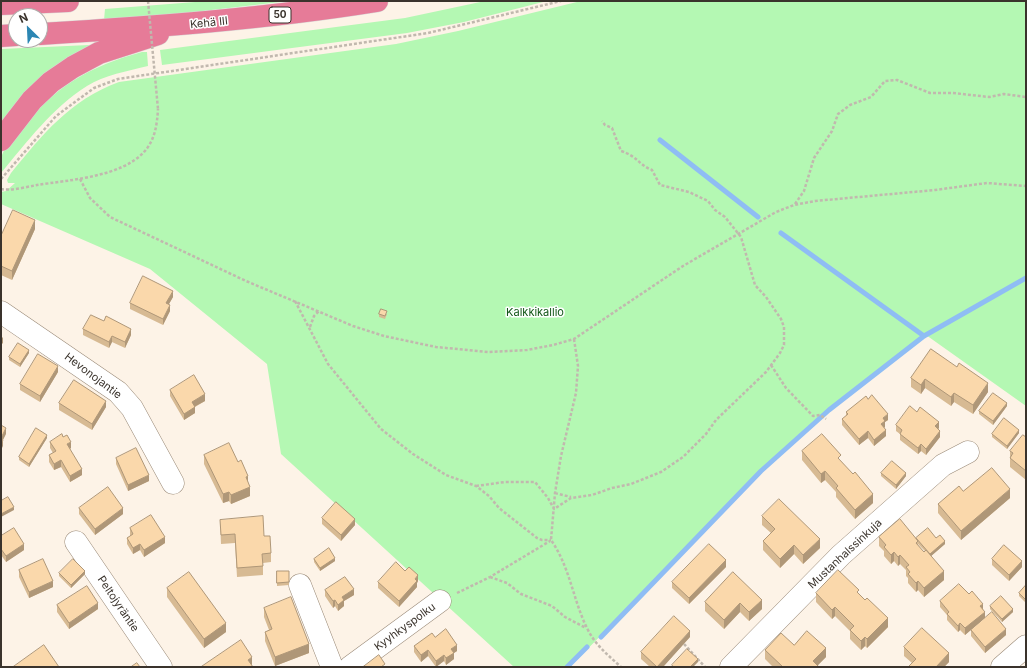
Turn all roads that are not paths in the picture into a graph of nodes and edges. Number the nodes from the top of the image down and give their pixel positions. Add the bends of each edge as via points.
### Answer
1 (68, 1) edge
2 (377, 1) edge
3 (1, 4) edge
4 (20, 8) edge
5 (38, 8) edge
6 (182, 26) junction
7 (48, 34) edge
8 (1, 140) edge
9 (1, 312) edge
10 (968, 452) dead end
11 (173, 483) dead end
12 (76, 542) dead end
13 (300, 585) dead end
14 (440, 601) road end
15 (1026, 646) edge
16 (161, 667) edge
17 (332, 667) edge
18 (350, 667) edge
19 (731, 667) edge
20 (1002, 667) edge

1 - 5 highway
2 - 6 highway, Kehä III / 50
3 - 4 highway
6 - 7 highway, Kehä III / 50
6 - 8 highway via 99,53 73,66 32,100
9 - 11 street, Hevonojantie via 118,392 132,408
10 - 19 street, Mustanhalssinkuja via 944,465 841,555
12 - 16 street, Peltojyräntie
13 - 17 street
14 - 18 street, Kyyhkyspolku
15 - 20 street

